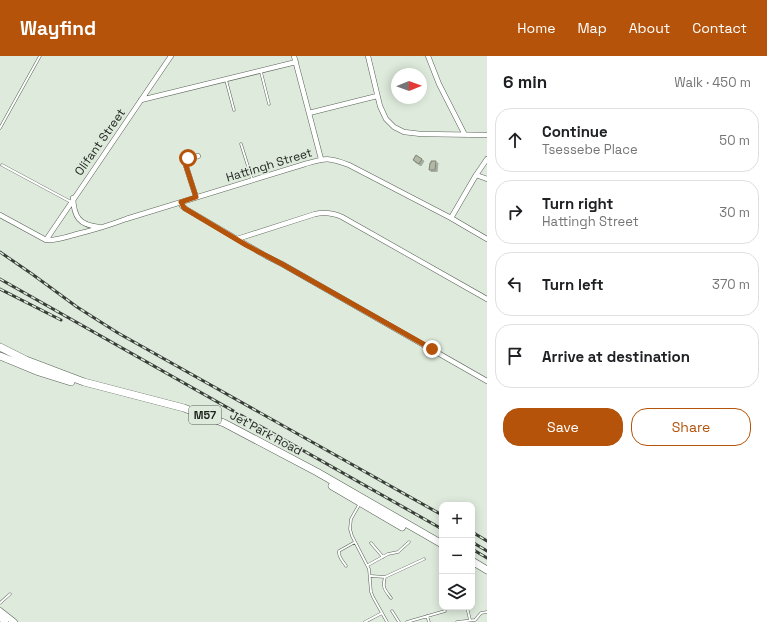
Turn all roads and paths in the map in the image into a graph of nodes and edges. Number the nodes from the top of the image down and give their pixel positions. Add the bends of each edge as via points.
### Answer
1 (40, 56) edge
2 (171, 56) edge
3 (294, 56) edge
4 (368, 56) edge
5 (428, 56) edge
6 (296, 62) junction
7 (261, 70) junction
8 (226, 79) junction
9 (377, 96) junction
10 (141, 100) junction
11 (269, 104) dead end
12 (234, 110) dead end
13 (309, 113) junction
14 (0, 128) edge
15 (465, 135) junction
16 (487, 135) edge
17 (241, 144) dead end
18 (198, 156) dead end
19 (321, 159) junction
20 (487, 159) edge
21 (2, 165) dead end
22 (476, 175) junction
23 (252, 180) junction
24 (487, 180) edge
25 (196, 197) junction
26 (72, 200) junction
27 (181, 202) junction
28 (0, 215) edge
29 (451, 218) junction
30 (102, 228) junction
31 (236, 239) junction
32 (487, 239) edge
33 (46, 240) junction
34 (487, 299) edge
35 (0, 347) edge
36 (0, 356) edge
37 (487, 380) edge
38 (362, 501) junction
39 (355, 542) junction
40 (409, 542) dead end
41 (439, 542) edge
42 (371, 543) dead end
43 (439, 547) edge
44 (382, 557) junction
45 (424, 559) dead end
46 (475, 563) edge
47 (368, 565) junction
48 (346, 566) dead end
49 (475, 568) edge
50 (487, 570) edge
51 (487, 574) edge
52 (370, 576) junction
53 (385, 577) junction
54 (10, 594) dead end
55 (392, 598) dead end
56 (0, 603) edge
57 (0, 610) edge
58 (468, 610) edge
59 (392, 611) dead end
60 (445, 611) dead end
61 (487, 612) edge
62 (382, 613) junction
63 (427, 616) junction
64 (0, 617) edge
65 (470, 620) junction
66 (475, 621) edge
67 (5, 622) edge
68 (14, 622) edge
69 (365, 622) edge
70 (387, 622) edge
71 (398, 622) edge
72 (407, 622) edge
73 (429, 622) edge
74 (457, 622) edge

1 - 14 lane
2 - 10 street, Olifant Street
3 - 6 street
4 - 9 street
5 - 15 street
6 - 7 street
6 - 13 street
7 - 8 street
7 - 11 lane
8 - 10 street
8 - 12 lane
9 - 13 street
9 - 15 street via 386,119 399,130 421,134
10 - 26 street, Olifant Street
13 - 19 street
15 - 16 street
17 - 23 lane
18 - 25 street via 186,160
19 - 23 street, Hattingh Street
19 - 29 street, Hattingh Street via 332,159 349,165
20 - 22 street
21 - 26 lane
22 - 24 street
22 - 29 street
23 - 25 street, Hattingh Street
25 - 27 street, Hattingh Street
26 - 30 street via 74,210 82,222
26 - 33 street, Olifant Street
27 - 30 street, Hattingh Street
27 - 31 street via 186,209
28 - 33 street
29 - 32 street, Hattingh Street
30 - 33 street, Hattingh Street
31 - 34 street via 315,214 334,214 342,216
31 - 37 street
35 - 38 main road, Jet Park Road / M57 via 84,382 215,418
36 - 38 main road, Jet Park Road / M57 via 38,372 218,424
38 - 39 lane via 350,522
38 - 41 main road, Jet Park Road / M57
38 - 43 main road, Jet Park Road / M57
39 - 47 lane
39 - 48 lane via 340,551 339,556
40 - 44 lane via 398,552
42 - 44 lane
44 - 47 lane
45 - 53 lane
46 - 50 main road
47 - 52 lane
49 - 51 main road
52 - 53 lane
52 - 62 lane via 371,592
53 - 55 lane via 384,587
54 - 56 lane
57 - 68 street
58 - 65 lane
59 - 71 lane
60 - 63 lane
61 - 66 lane via 481,613
62 - 69 lane
62 - 70 lane
63 - 72 lane
63 - 73 lane
64 - 67 street
65 - 66 lane
65 - 74 lane

